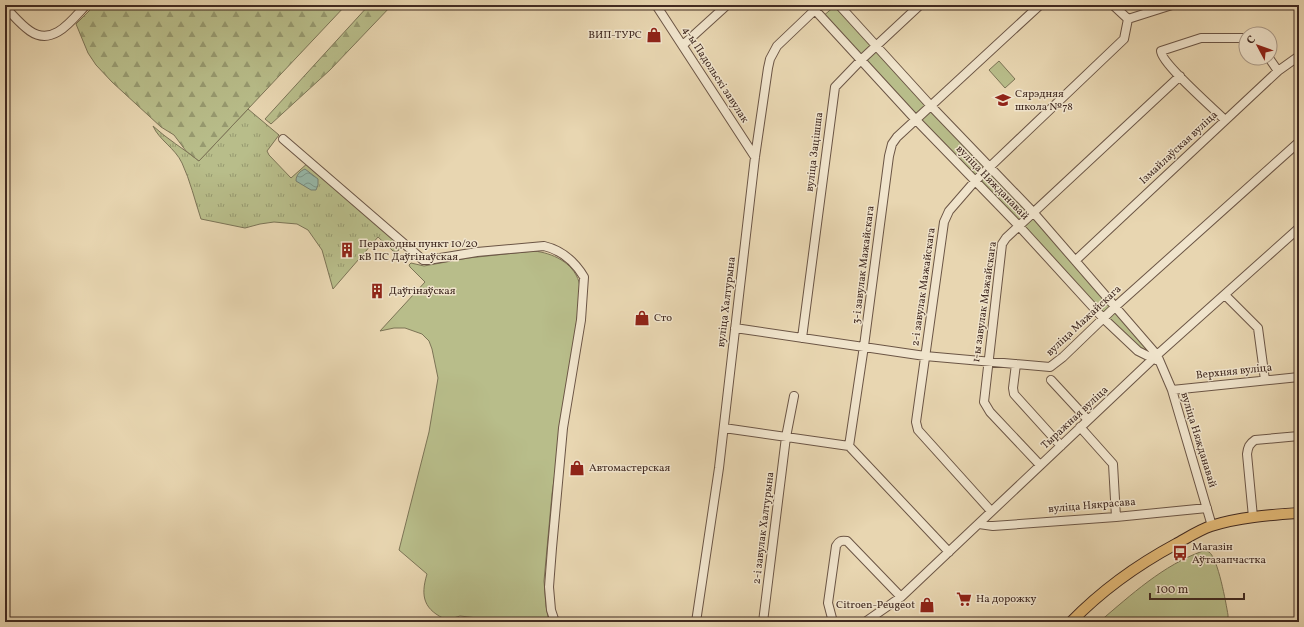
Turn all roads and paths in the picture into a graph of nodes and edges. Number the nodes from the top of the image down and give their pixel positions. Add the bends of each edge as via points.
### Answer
1 (86, 5) edge
2 (656, 5) edge
3 (727, 5) edge
4 (839, 5) edge
5 (920, 5) edge
6 (1040, 5) edge
7 (1113, 5) edge
8 (1172, 5) edge
9 (5, 7) edge
10 (818, 7) edge
11 (1128, 19) junction
12 (1238, 38) edge
13 (683, 46) junction
14 (876, 46) junction
15 (1299, 56) edge
16 (861, 60) junction
17 (1275, 66) edge
18 (1278, 71) junction
19 (1180, 76) junction
20 (931, 106) junction
21 (916, 120) junction
22 (1225, 120) junction
23 (283, 139) dead end
24 (1299, 142) edge
25 (755, 157) junction
26 (990, 166) junction
27 (975, 181) junction
28 (1033, 212) junction
29 (1019, 226) junction
30 (1299, 228) edge
31 (1076, 260) junction
32 (1225, 295) junction
33 (1116, 306) junction
34 (1103, 318) junction
35 (735, 328) junction
36 (802, 338) junction
37 (864, 346) junction
38 (925, 356) junction
39 (1157, 359) junction
40 (988, 361) junction
41 (1016, 364) junction
42 (1299, 376) edge
43 (1051, 380) dead end
44 (1265, 380) junction
45 (1172, 390) junction
46 (794, 396) dead end
47 (1088, 420) junction
48 (1080, 427) junction
49 (724, 428) junction
50 (1299, 436) edge
51 (786, 437) junction
52 (849, 446) junction
53 (1061, 446) junction
54 (1040, 465) junction
55 (1207, 508) junction
56 (991, 511) junction
57 (1299, 513) edge
58 (1116, 517) junction
59 (1254, 517) junction
60 (979, 524) junction
61 (1212, 526) junction
62 (949, 552) junction
63 (900, 597) junction
64 (555, 622) edge
65 (696, 622) edge
66 (763, 622) edge
67 (833, 622) edge
68 (864, 622) edge
69 (1071, 622) edge

1 - 9 street via 63,29 49,36 32,32
2 - 13 street, 4-ы Падольскі завулак
3 - 13 street
4 - 14 street, вуліца Няжданавай
5 - 14 street, вуліца Зацішша
6 - 20 street, 3-і завулак Мажайскага
7 - 11 street
8 - 11 street
10 - 16 street, вуліца Няжданавай
10 - 25 street, вуліца Халтурына via 780,42 770,59
11 - 26 street, 2-і завулак Мажайскага via 1124,39
12 - 19 street via 1201,38 1161,51 1163,58
13 - 25 street, 4-ы Падольскі завулак
14 - 16 street, вуліца Зацішша
14 - 20 street, вуліца Няжданавай
15 - 18 street, Ізмайлаўская вуліца
16 - 21 street, вуліца Няжданавай
16 - 36 street, вуліца Зацішша via 836,84 834,90
17 - 18 street
18 - 22 street, Ізмайлаўская вуліца
19 - 22 street
19 - 28 street, 1-ы завулак Мажайскага
20 - 21 street, 3-і завулак Мажайскага
20 - 26 street, вуліца Няжданавай
21 - 27 street, вуліца Няжданавай
21 - 37 street, 3-і завулак Мажайскага via 894,140 891,148
22 - 31 street, Ізмайлаўская вуліца
23 - 64 street via 423,260 544,246 555,248 564,254 584,277 581,320 563,428 552,548 549,587
24 - 33 street, вуліца Мажайскага
25 - 35 street, вуліца Халтурына
26 - 27 street, 2-і завулак Мажайскага
26 - 28 street, вуліца Няжданавай
27 - 29 street, вуліца Няжданавай
27 - 38 street, 2-і завулак Мажайскага via 949,211 944,222
28 - 29 street, 1-ы завулак Мажайскага
28 - 31 street, вуліца Няжданавай
29 - 34 street, вуліца Няжданавай
29 - 40 street, 1-ы завулак Мажайскага via 1002,244
30 - 32 street, Тыражная вуліца
31 - 33 street, вуліца Няжданавай
32 - 39 street, Тыражная вуліца
32 - 44 street via 1258,328
33 - 34 street, вуліца Мажайскага
33 - 39 street, вуліца Няжданавай
34 - 39 street, вуліца Няжданавай via 1138,351
34 - 41 street, вуліца Мажайскага via 1054,365 1046,368
35 - 36 street, вуліца Мажайскага
35 - 49 street, вуліца Халтурына
36 - 37 street, вуліца Мажайскага
37 - 38 street, вуліца Мажайскага
37 - 52 street, 3-і завулак Мажайскага
38 - 40 street, вуліца Мажайскага
38 - 56 street, 2-і завулак Мажайскага via 916,422 918,430
39 - 45 street, вуліца Няжданавай
39 - 47 street, Тыражная вуліца
40 - 41 street, вуліца Мажайскага
40 - 54 street, 1-ы завулак Мажайскага via 984,402 986,407
41 - 53 street via 1014,394
42 - 44 street, Верхняя вуліца
43 - 47 street
44 - 45 street, Верхняя вуліца
45 - 55 street, вуліца Няжданавай
46 - 51 street, 2-і завулак Халтурына
47 - 48 street, Тыражная вуліца
48 - 53 street, Тыражная вуліца
48 - 58 street via 1113,464
49 - 51 street
49 - 65 street, вуліца Халтурына
50 - 59 street via 1255,440 1250,444 1247,454
51 - 52 street
51 - 66 street, 2-і завулак Халтурына
52 - 62 street
53 - 54 street, Тыражная вуліца
54 - 56 street, Тыражная вуліца
55 - 58 street, вуліца Някрасава
55 - 61 street, вуліца Няжданавай
56 - 60 street, Тыражная вуліца
57 - 59 main road
58 - 60 street, вуліца Някрасава via 993,526
59 - 61 main road
60 - 62 street, Тыражная вуліца
61 - 69 main road via 1147,559 1118,579
62 - 63 street, Тыражная вуліца
63 - 67 street via 847,541 839,541 836,546 828,603
63 - 68 street, Тыражная вуліца

